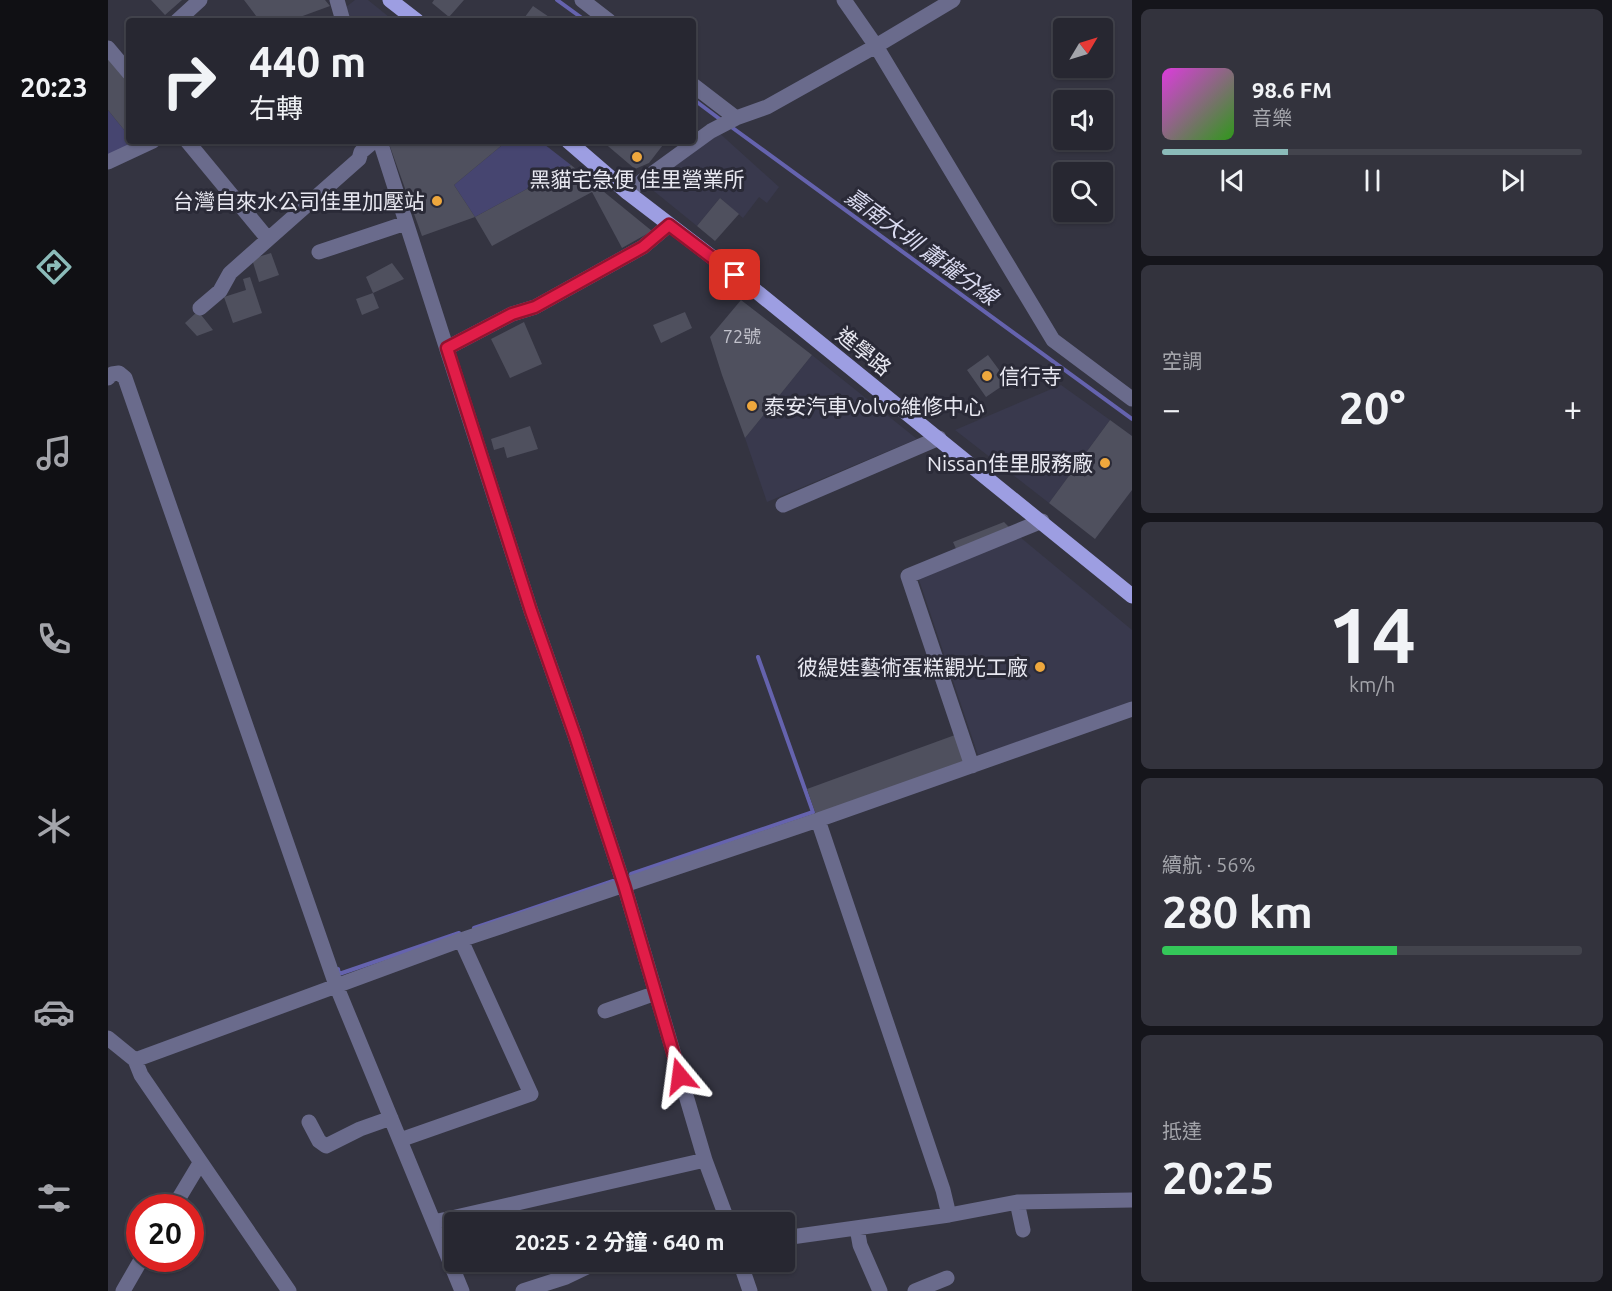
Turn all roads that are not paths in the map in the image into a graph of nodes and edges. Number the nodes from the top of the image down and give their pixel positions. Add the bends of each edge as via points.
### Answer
1 (200, 0) edge
2 (337, 0) edge
3 (390, 0) edge
4 (582, 0) edge
5 (844, 0) edge
6 (952, 0) edge
7 (180, 18) edge
8 (342, 18) edge
9 (413, 18) edge
10 (605, 18) edge
11 (876, 46) junction
12 (108, 48) edge
13 (126, 67) edge
14 (696, 87) edge
15 (736, 118) junction
16 (696, 142) edge
17 (147, 144) edge
18 (189, 144) edge
19 (370, 144) edge
20 (381, 144) edge
21 (576, 144) edge
22 (693, 144) edge
23 (108, 162) edge
24 (627, 192) junction
25 (406, 223) junction
26 (669, 225) junction
27 (268, 239) junction
28 (319, 252) dead end
29 (200, 308) dead end
30 (447, 348) junction
31 (108, 378) edge
32 (1132, 399) edge
33 (939, 438) junction
34 (783, 505) dead end
35 (1042, 521) junction
36 (1132, 596) edge
37 (1132, 710) edge
38 (972, 766) junction
39 (818, 820) junction
40 (624, 885) junction
41 (461, 940) junction
42 (336, 985) junction
43 (656, 993) junction
44 (605, 1011) dead end
45 (108, 1038) edge
46 (135, 1060) junction
47 (390, 1118) junction
48 (309, 1122) dead end
49 (400, 1140) junction
50 (705, 1160) junction
51 (200, 1163) junction
52 (181, 1194) edge
53 (1132, 1200) edge
54 (1017, 1202) junction
55 (724, 1212) edge
56 (949, 1215) junction
57 (434, 1222) junction
58 (857, 1228) junction
59 (1023, 1230) dead end
60 (795, 1236) edge
61 (134, 1272) edge
62 (576, 1272) edge
63 (743, 1272) edge
64 (946, 1278) dead end
65 (123, 1291) edge
66 (288, 1291) edge
67 (462, 1291) edge
68 (523, 1291) edge
69 (750, 1291) edge
70 (880, 1291) edge
71 (915, 1291) edge

1 - 7 lane
2 - 8 lane
3 - 9 main road
4 - 10 lane
5 - 11 lane
6 - 11 lane
11 - 15 lane via 767,107
11 - 32 lane via 1053,340
12 - 13 lane
14 - 15 lane
15 - 16 lane
17 - 23 lane
18 - 27 lane
19 - 27 lane via 359,159
20 - 25 lane
21 - 24 main road, 進學路
22 - 24 lane
24 - 26 main road, 進學路
25 - 28 lane
25 - 30 lane
26 - 30 lane via 643,247 535,307 512,314
26 - 33 main road, 進學路
27 - 29 lane via 230,273 220,291
30 - 40 lane
31 - 42 lane via 119,373 125,378
33 - 34 lane
33 - 35 main road, 進學路
35 - 36 main road, 進學路
35 - 38 lane via 908,576
37 - 38 lane
38 - 39 lane
39 - 40 lane
39 - 56 lane
40 - 41 lane
40 - 43 lane
41 - 42 lane
41 - 49 lane via 531,1094
42 - 46 lane
42 - 47 lane
43 - 44 lane
43 - 50 lane
45 - 46 lane
46 - 51 lane
47 - 48 lane via 326,1146
47 - 49 lane
49 - 57 lane
50 - 55 lane
50 - 57 lane
51 - 52 lane
51 - 66 lane
53 - 54 lane
54 - 56 lane
54 - 59 lane
56 - 58 lane
57 - 67 lane
58 - 60 lane
58 - 70 lane via 860,1245
61 - 65 lane
62 - 68 lane
63 - 69 lane
64 - 71 lane

